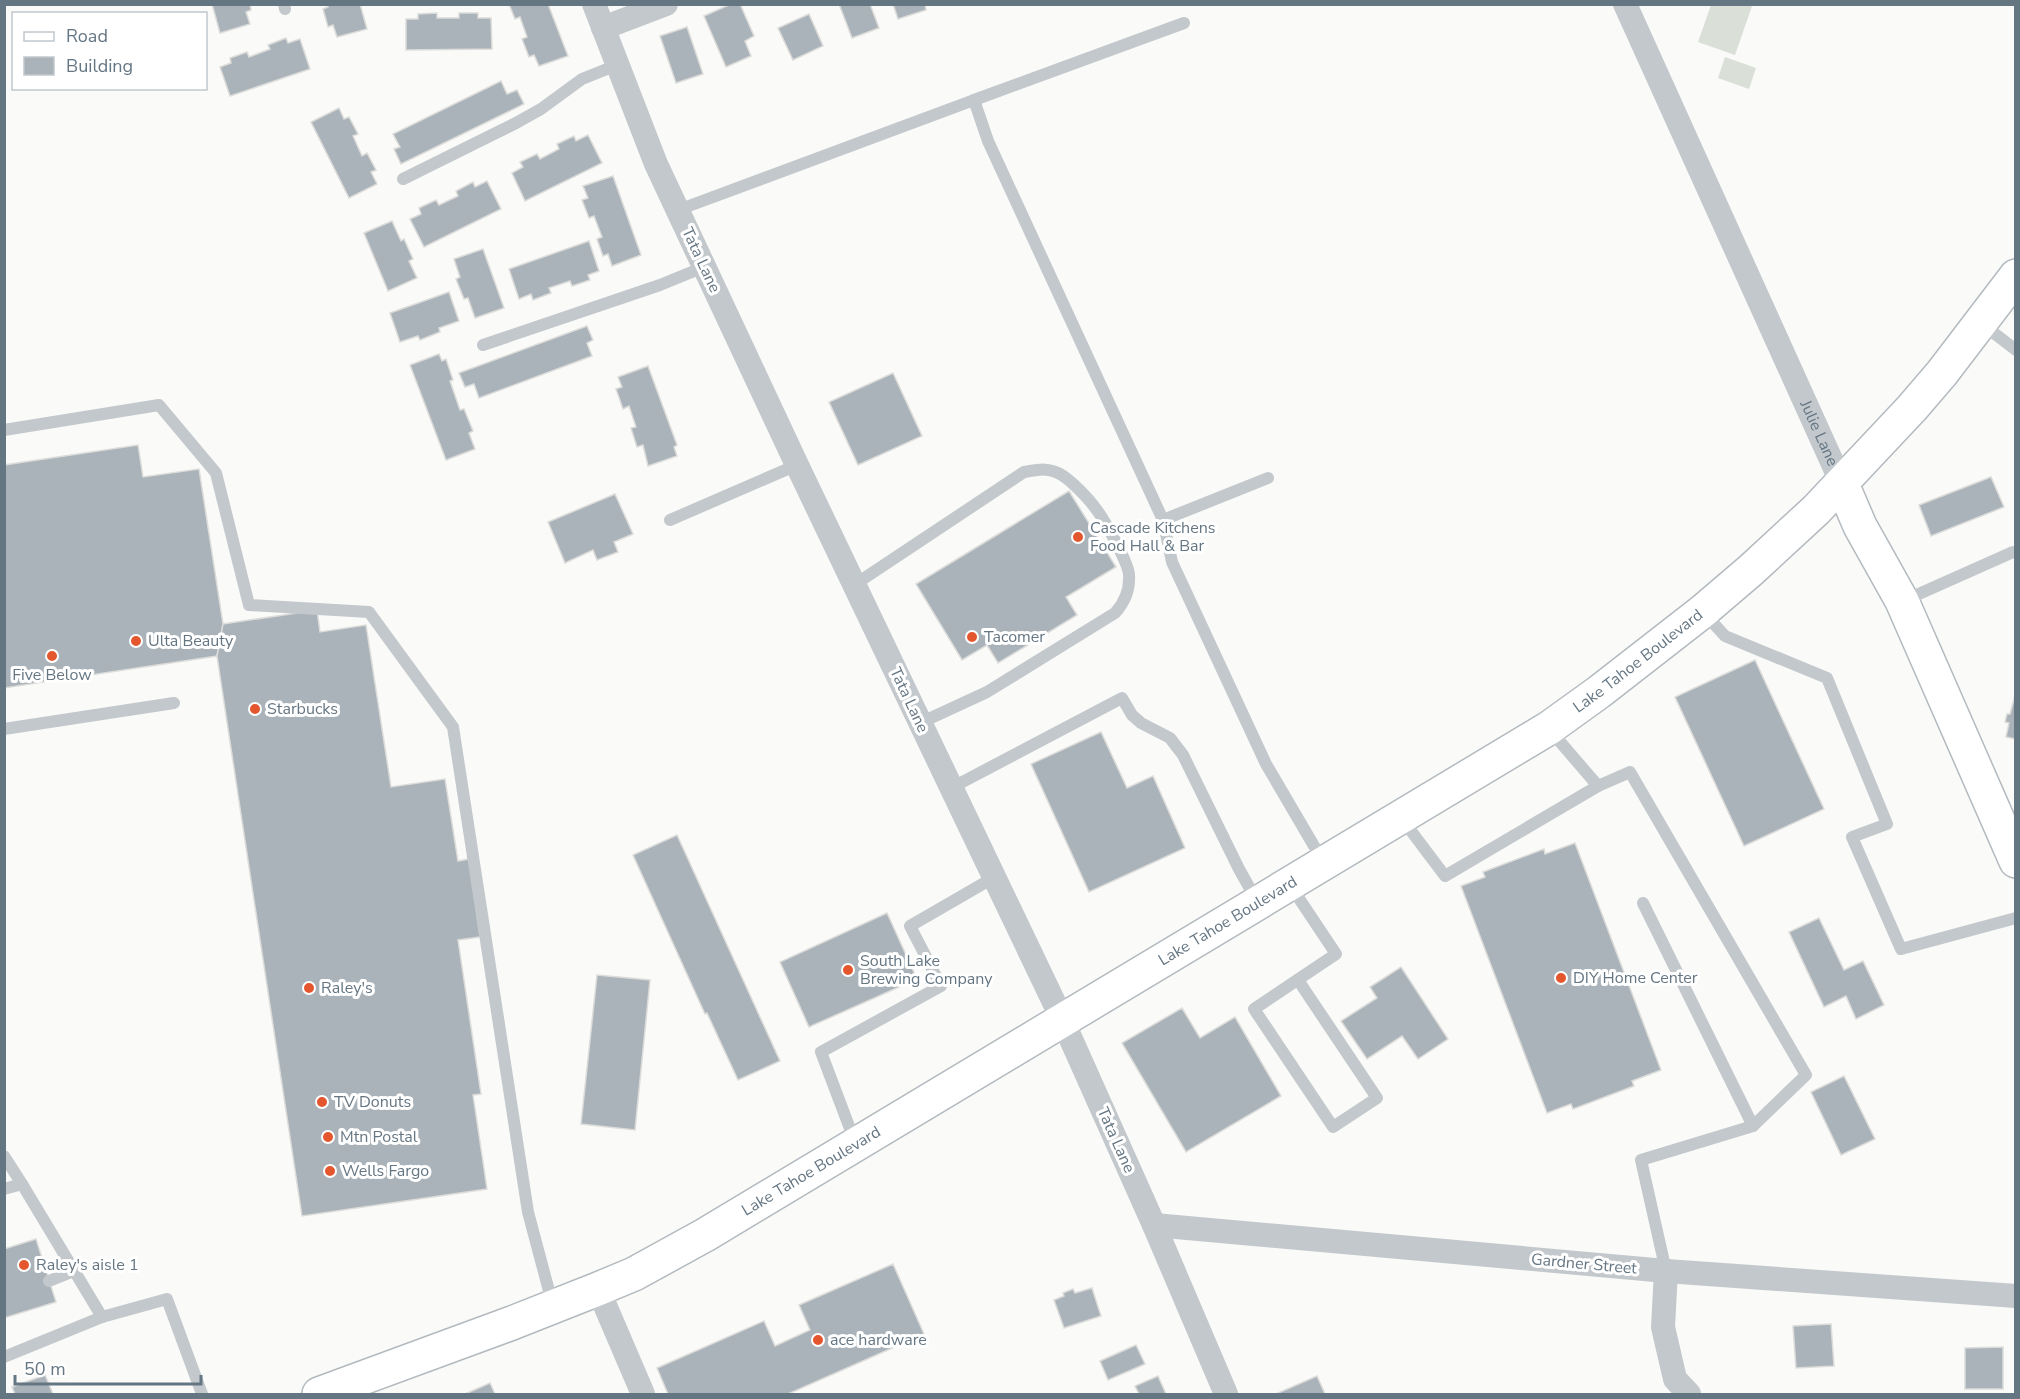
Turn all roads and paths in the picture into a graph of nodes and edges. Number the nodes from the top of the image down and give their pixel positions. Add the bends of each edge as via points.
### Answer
1 (594, 4) edge
2 (666, 4) edge
3 (1625, 4) edge
4 (1184, 23) dead end
5 (603, 28) junction
6 (617, 65) junction
7 (974, 100) junction
8 (403, 179) dead end
9 (678, 210) junction
10 (704, 267) junction
11 (2016, 276) edge
12 (1981, 323) junction
13 (483, 345) dead end
14 (2016, 350) edge
15 (4, 430) edge
16 (797, 465) junction
17 (1268, 478) dead end
18 (1842, 484) junction
19 (670, 520) dead end
20 (1163, 520) junction
21 (2013, 552) dead end
22 (854, 585) junction
23 (1902, 602) junction
24 (1703, 611) junction
25 (174, 703) dead end
26 (920, 723) junction
27 (1549, 728) junction
28 (4, 729) edge
29 (1598, 786) junction
30 (951, 788) junction
31 (1400, 816) junction
32 (2015, 857) edge
33 (1324, 863) junction
34 (993, 878) junction
35 (1289, 884) junction
36 (1258, 903) junction
37 (1643, 903) dead end
38 (2016, 918) edge
39 (1298, 980) junction
40 (1062, 1019) junction
41 (1753, 1126) junction
42 (855, 1143) junction
43 (4, 1156) edge
44 (22, 1184) junction
45 (4, 1189) edge
46 (1154, 1225) junction
47 (74, 1271) junction
48 (1666, 1271) junction
49 (50, 1281) dead end
50 (598, 1289) junction
51 (2016, 1296) edge
52 (553, 1307) junction
53 (102, 1317) junction
54 (4, 1357) edge
55 (202, 1395) edge
56 (319, 1395) edge
57 (643, 1395) edge
58 (1226, 1395) edge
59 (1689, 1395) edge

1 - 5 street, Tata Lane
2 - 5 street
3 - 18 street, Julie Lane
4 - 7 lane
5 - 6 street, Tata Lane
6 - 8 lane via 582,79 516,123
6 - 9 street, Tata Lane
7 - 9 lane
7 - 20 lane via 988,141
9 - 10 street, Tata Lane
10 - 13 lane
10 - 16 street, Tata Lane
11 - 12 main road, Lake Tahoe Boulevard
12 - 14 lane
12 - 18 main road, Lake Tahoe Boulevard via 1912,408
15 - 52 lane via 159,405 216,473 249,605 369,612 453,727 528,1212
16 - 19 lane
16 - 22 street, Tata Lane
17 - 20 lane
18 - 23 main road, Julie Lane
18 - 24 main road, Lake Tahoe Boulevard
20 - 33 lane via 1172,562 1266,764
21 - 23 lane
22 - 26 street, Tata Lane
22 - 26 lane via 1024,472 1043,468 1060,474 1097,510 1123,558 1129,572 1129,587 1115,613 987,692
23 - 32 main road, Julie Lane
24 - 27 main road, Lake Tahoe Boulevard
24 - 38 lane via 1725,636 1827,678 1887,824 1852,837 1901,949
25 - 28 lane
26 - 30 street, Tata Lane
27 - 29 lane
27 - 31 main road, Lake Tahoe Boulevard
29 - 31 lane via 1445,876
29 - 41 lane via 1630,772 1806,1075
30 - 34 street, Tata Lane
30 - 36 lane via 1122,698 1132,715 1170,738 1183,755
31 - 33 main road, Lake Tahoe Boulevard
33 - 35 main road, Lake Tahoe Boulevard
34 - 40 street, Tata Lane
34 - 42 lane via 910,926 941,986 821,1052
35 - 36 main road, Lake Tahoe Boulevard
35 - 39 lane via 1336,954
36 - 40 main road, Lake Tahoe Boulevard
37 - 41 lane
39 - 39 lane via 1254,1009 1333,1127 1377,1098
40 - 42 main road, Lake Tahoe Boulevard
40 - 46 street, Tata Lane
41 - 48 lane via 1641,1160
42 - 50 main road, Lake Tahoe Boulevard via 705,1235
43 - 44 lane
44 - 45 lane
44 - 47 lane
46 - 48 street, Gardner Street
46 - 58 street, Tata Lane
47 - 49 lane
47 - 53 lane
48 - 51 street, Gardner Street
48 - 59 street via 1663,1328 1675,1379
50 - 52 main road, Lake Tahoe Boulevard
50 - 57 street
52 - 56 main road, Lake Tahoe Boulevard
53 - 54 lane
53 - 55 lane via 167,1299

